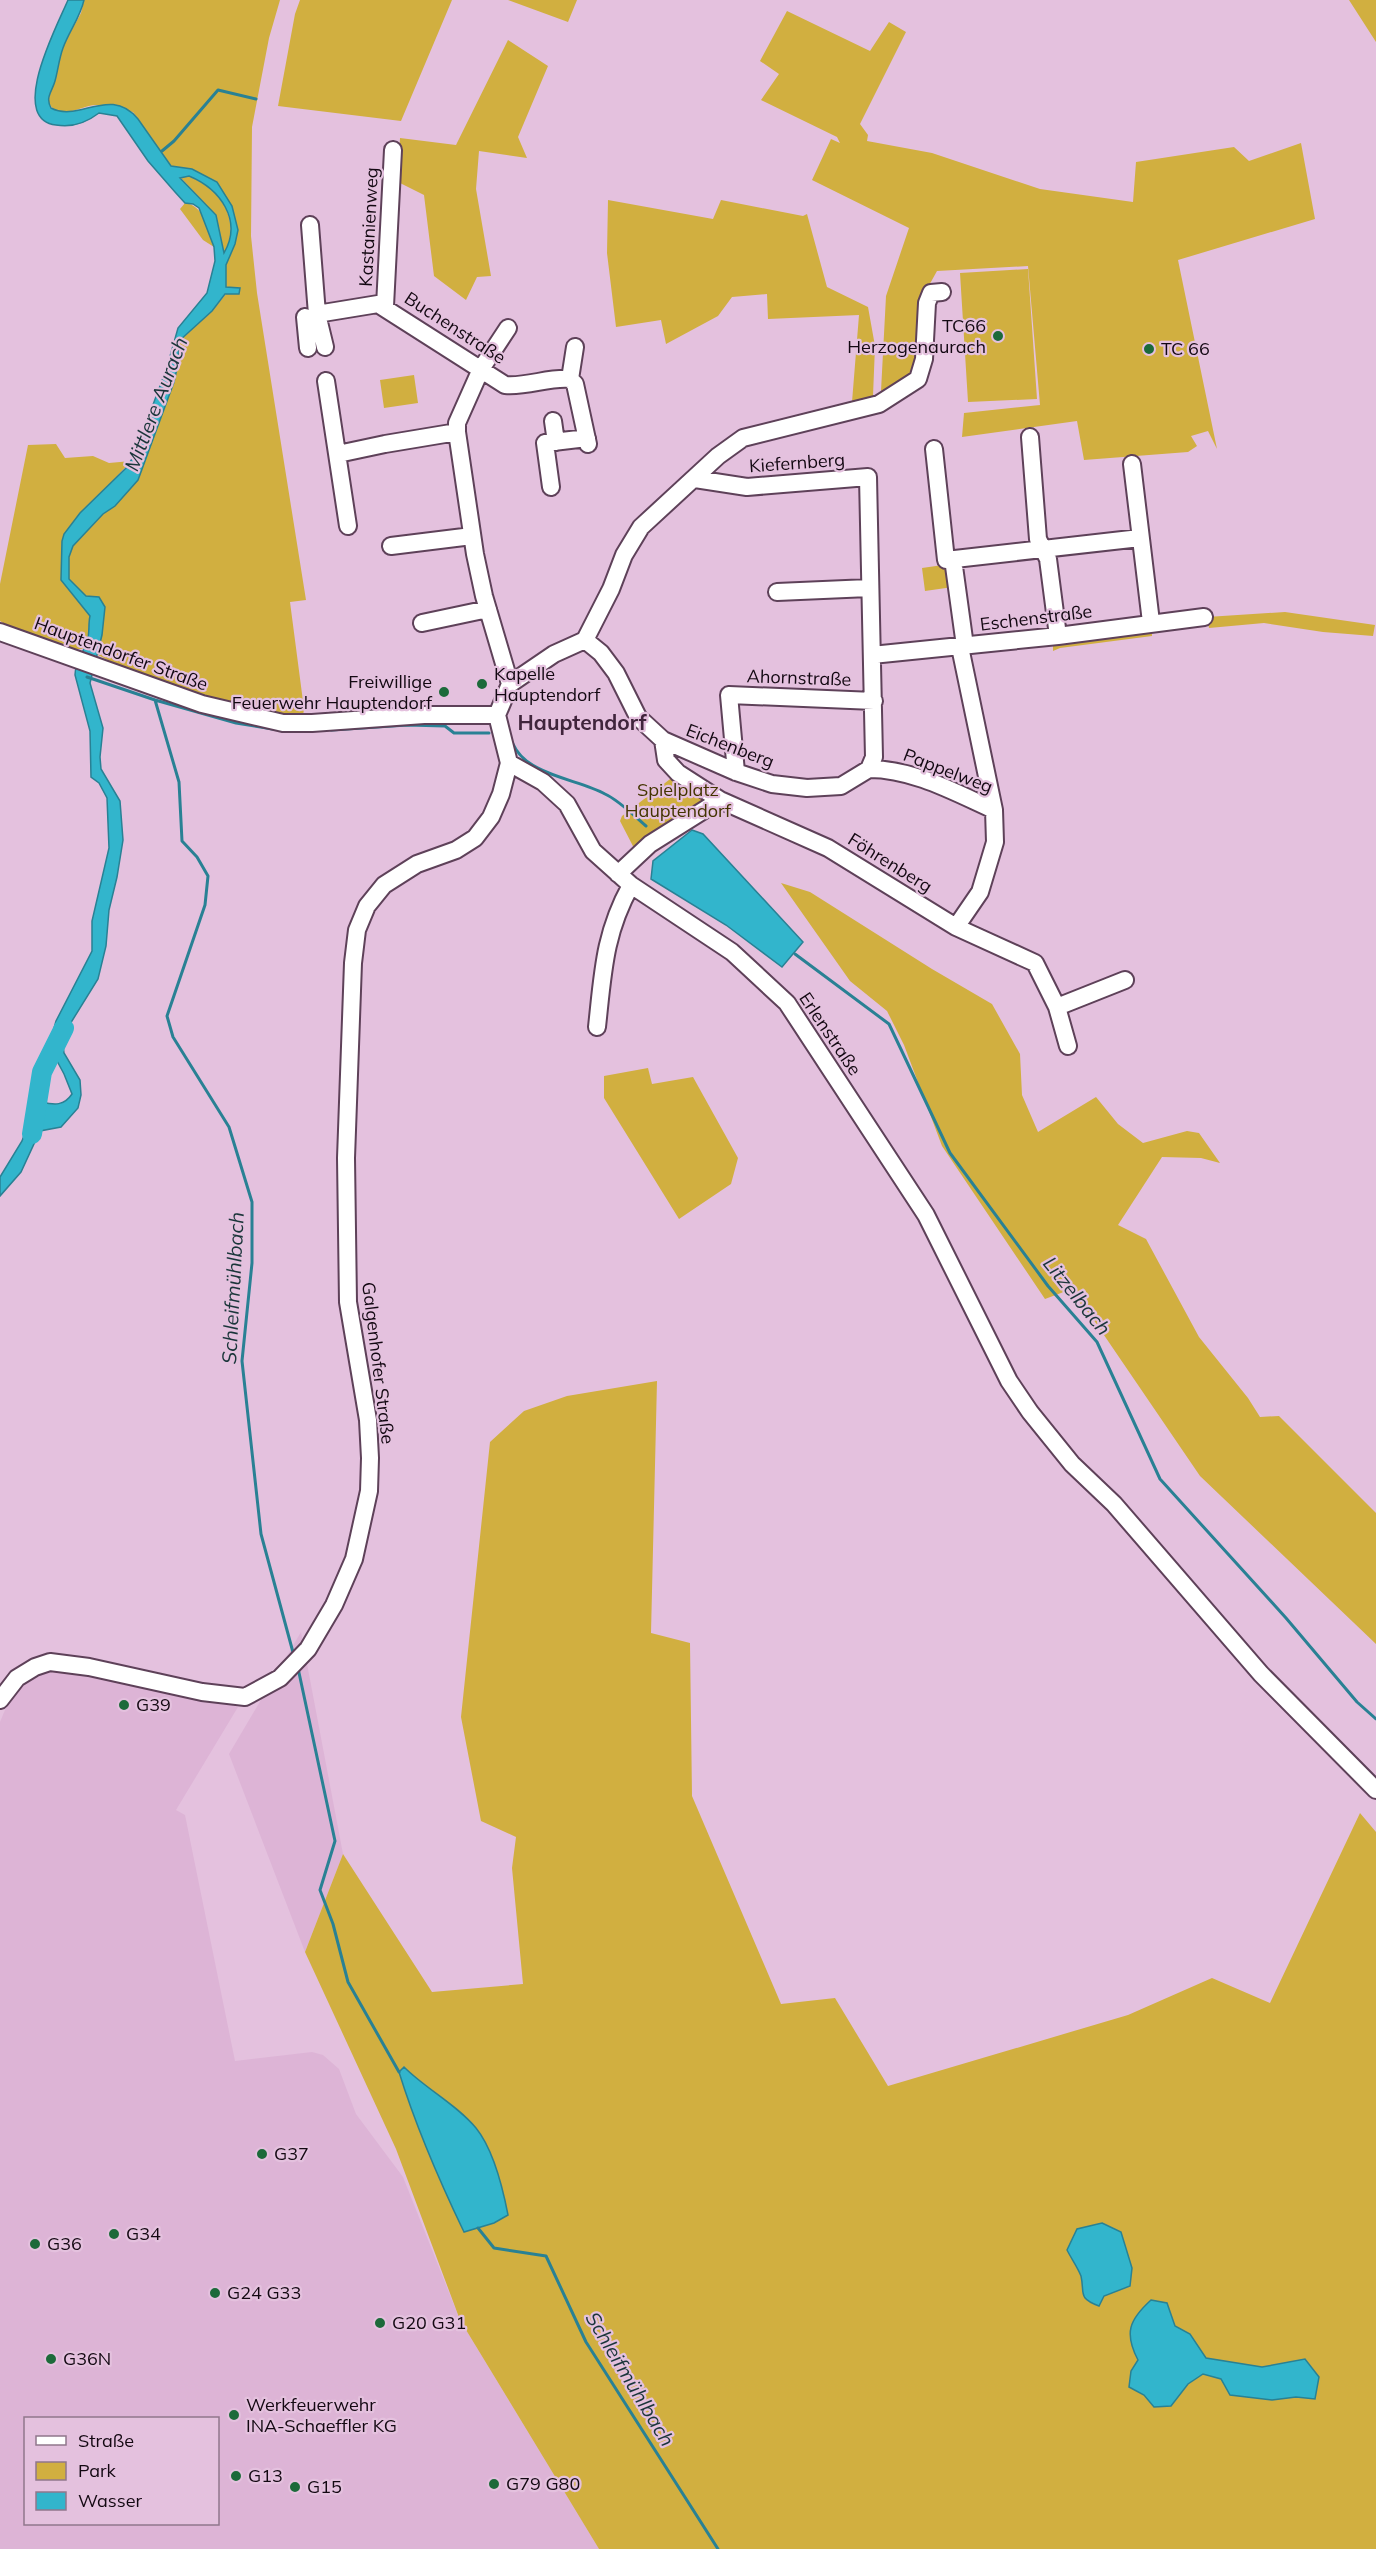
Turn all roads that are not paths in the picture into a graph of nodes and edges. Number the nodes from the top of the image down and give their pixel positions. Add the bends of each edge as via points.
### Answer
1 (393, 150) dead end
2 (310, 225) dead end
3 (942, 292) dead end
4 (385, 306) junction
5 (311, 316) junction
6 (508, 328) dead end
7 (325, 347) dead end
8 (575, 347) dead end
9 (308, 348) dead end
10 (482, 369) junction
11 (570, 379) junction
12 (326, 381) dead end
13 (554, 421) dead end
14 (457, 432) junction
15 (1030, 437) dead end
16 (556, 442) junction
17 (934, 449) dead end
18 (338, 454) junction
19 (1132, 464) dead end
20 (695, 479) junction
21 (551, 487) dead end
22 (348, 526) dead end
23 (472, 536) junction
24 (1140, 538) junction
25 (392, 546) dead end
26 (1043, 550) junction
27 (952, 559) junction
28 (869, 588) junction
29 (777, 592) dead end
30 (488, 609) junction
31 (1204, 617) dead end
32 (1151, 622) junction
33 (422, 623) dead end
34 (0, 632) edge
35 (1058, 636) junction
36 (585, 640) junction
37 (962, 646) junction
38 (872, 655) junction
39 (510, 684) junction
40 (874, 701) junction
41 (497, 715) junction
42 (663, 740) junction
43 (509, 763) junction
44 (869, 769) junction
45 (736, 772) junction
46 (720, 800) junction
47 (994, 810) junction
48 (625, 880) junction
49 (956, 927) junction
50 (1125, 980) dead end
51 (1057, 1007) junction
52 (597, 1027) dead end
53 (1068, 1046) dead end
54 (0, 1700) edge
55 (1376, 1790) edge

1 - 4 street, Kastanienweg
2 - 5 street
3 - 20 street via 932,293 927,303 924,359 918,378 910,385 879,404 743,438
4 - 5 street, Buchenstraße
4 - 10 street, Buchenstraße
5 - 7 street
5 - 9 street
6 - 10 street
8 - 11 street
10 - 11 street, Buchenstraße via 506,385
10 - 14 street via 464,406
11 - 16 street via 575,384 587,441
12 - 18 street
13 - 16 street
14 - 18 street
14 - 23 street
15 - 26 street via 1038,539
16 - 21 street via 545,443
17 - 27 street via 946,560
18 - 22 street
19 - 24 street
20 - 28 street, Kiefernberg via 747,488 868,477
20 - 36 street via 641,527
23 - 25 street
23 - 30 street
24 - 26 street
24 - 32 street
26 - 27 street
26 - 35 street via 1048,559
27 - 37 street
28 - 29 street
28 - 38 street
30 - 33 street
30 - 39 street
31 - 32 street, Eschenstraße
32 - 35 street, Eschenstraße
34 - 41 street, Hauptendorfer Straße via 202,704 283,723
35 - 37 street, Eschenstraße
36 - 39 street via 554,654
36 - 42 street, Eichenberg via 602,653 616,673 638,717
37 - 38 street, Eschenstraße
37 - 47 street
38 - 40 street
39 - 41 street
40 - 44 street via 874,757
40 - 45 street, Ahornstraße via 729,695
41 - 43 street
42 - 45 street, Eichenberg
42 - 46 street, Föhrenberg via 666,760 678,773
43 - 48 street, Erlenstraße via 543,782 567,804 593,851
43 - 54 street, Galgenhofer Straße via 491,818 475,838 456,850 417,864 384,885 367,906 357,930 346,1158 346,1244 348,1302 368,1420 369,1491 354,1559 334,1605 296,1662 280,1678 245,1696 202,1692 50,1662 17,1678
44 - 45 street, Eichenberg via 841,786 807,788 772,784
44 - 47 street, Pappelweg via 890,769
46 - 48 street via 650,844
46 - 49 street, Föhrenberg via 828,848
47 - 49 street, Pappelweg via 995,842 980,892
48 - 52 street via 608,935
48 - 55 street, Erlenstraße via 732,952 787,1003 926,1215 1009,1381 1072,1464 1114,1504 1261,1674
49 - 51 street, Föhrenberg via 1035,963
50 - 51 street
51 - 53 street, Föhrenberg

